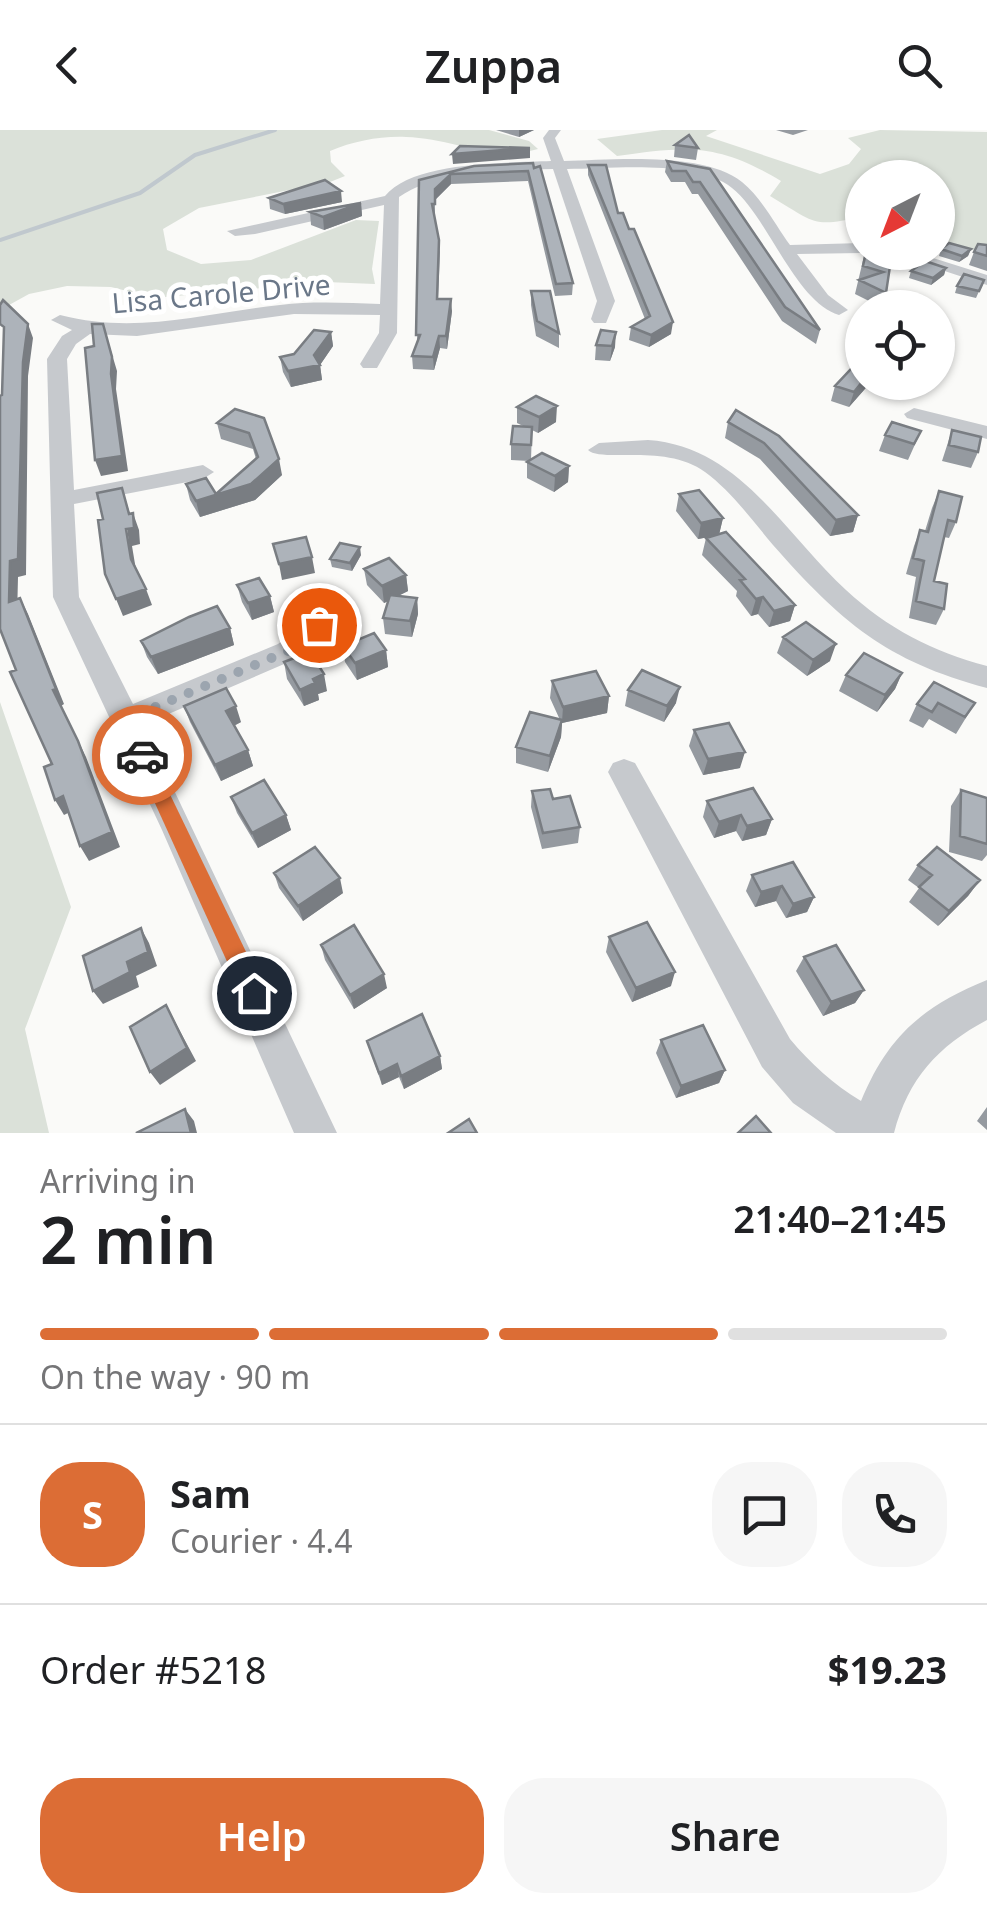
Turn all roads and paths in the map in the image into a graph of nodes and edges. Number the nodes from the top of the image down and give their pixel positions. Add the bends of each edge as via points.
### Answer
1 (555, 130) edge
2 (558, 168) junction
3 (392, 200) junction
4 (235, 231) dead end
5 (845, 248) edge
6 (786, 250) junction
7 (954, 270) edge
8 (987, 280) edge
9 (389, 310) junction
10 (839, 310) dead end
11 (600, 319) dead end
12 (370, 364) dead end
13 (914, 414) dead end
14 (987, 433) edge
15 (599, 450) dead end
16 (203, 472) dead end
17 (61, 498) junction
18 (319, 625) dead end
19 (987, 678) edge
20 (125, 720) junction
21 (624, 772) dead end
22 (987, 1000) edge
23 (873, 1131) edge
24 (316, 1133) edge

1 - 2 street via 548,138
2 - 3 street via 433,174 408,182
2 - 6 street via 673,165 705,171 737,185
2 - 11 street via 606,302
3 - 4 street via 345,204
3 - 9 street
5 - 6 street
6 - 10 street via 822,299
7 - 8 street
9 - 12 street via 385,344
9 - 17 street, Lisa Carole Drive via 299,309 133,331 72,325 57,359
13 - 14 street
15 - 19 street via 658,446 710,464 867,626 924,658
16 - 17 street
17 - 20 street via 66,597
18 - 20 street via 288,651
20 - 24 street
21 - 23 street via 776,1053 810,1094
22 - 23 street via 945,1020 903,1058

